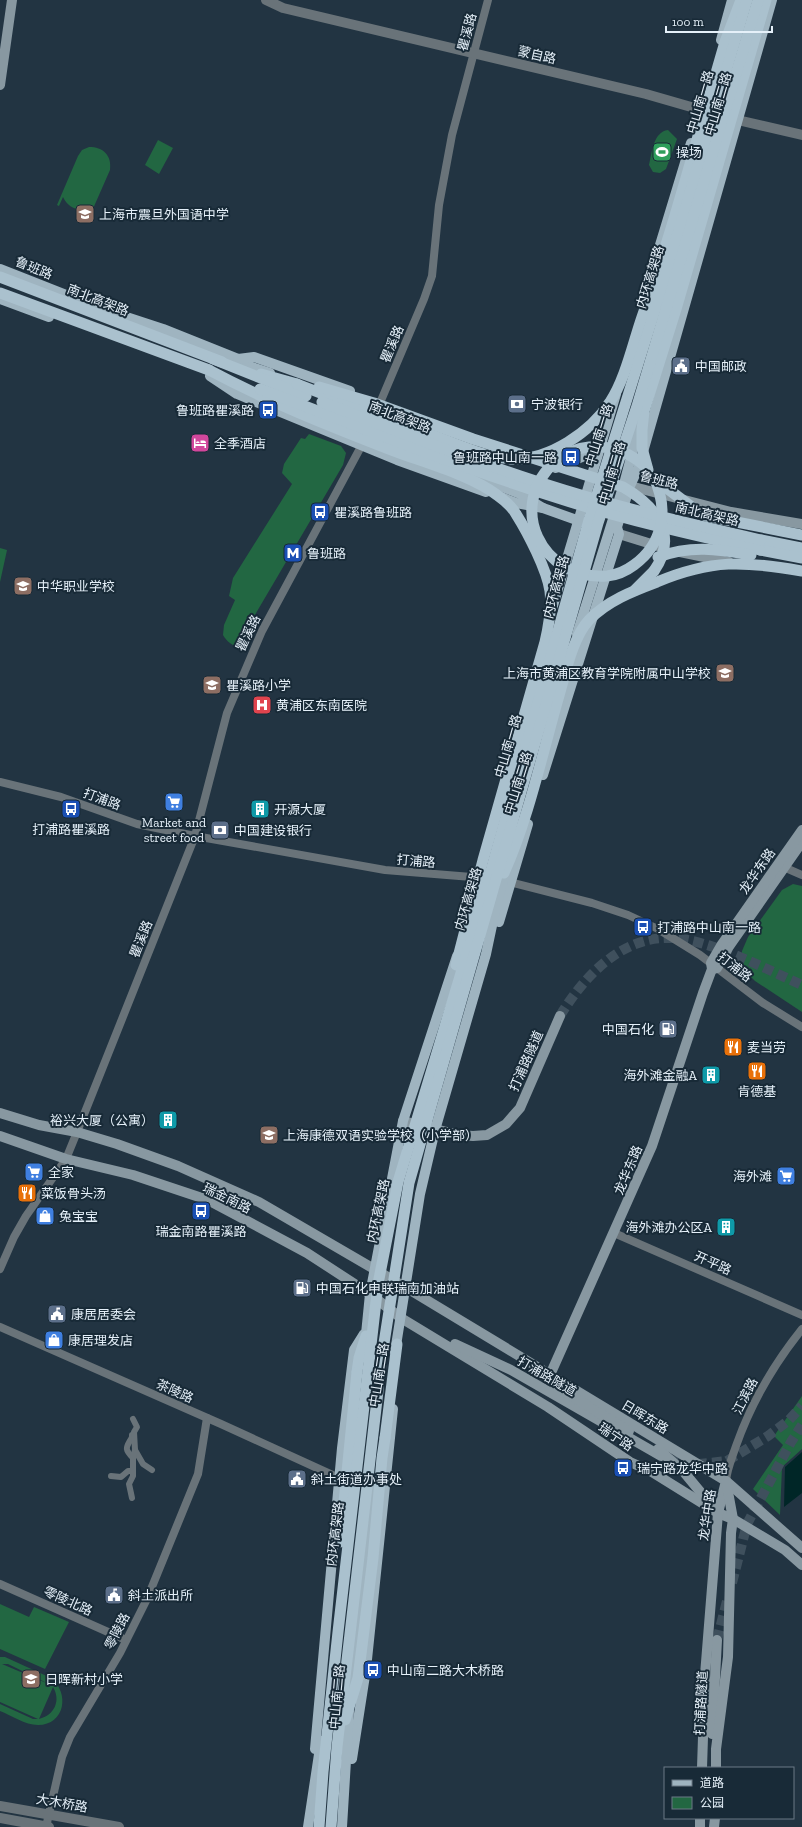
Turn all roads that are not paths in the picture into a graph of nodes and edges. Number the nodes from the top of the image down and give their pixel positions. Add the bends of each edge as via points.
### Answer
1 (12, 0) edge
2 (266, 0) edge
3 (488, 0) edge
4 (732, 0) edge
5 (742, 0) edge
6 (747, 0) edge
7 (758, 0) edge
8 (762, 0) edge
9 (766, 0) edge
10 (772, 0) edge
11 (474, 54) junction
12 (0, 85) edge
13 (706, 111) junction
14 (732, 118) junction
15 (802, 136) edge
16 (720, 158) junction
17 (693, 219) junction
18 (0, 269) edge
19 (0, 277) edge
20 (0, 293) edge
21 (0, 299) edge
22 (213, 359) junction
23 (209, 373) junction
24 (297, 384) junction
25 (616, 395) junction
26 (379, 406) junction
27 (602, 414) junction
28 (366, 435) junction
29 (604, 437) junction
30 (362, 445) junction
31 (581, 448) junction
32 (514, 456) junction
33 (563, 456) junction
34 (534, 457) junction
35 (552, 469) junction
36 (651, 474) junction
37 (594, 477) junction
38 (625, 488) junction
39 (593, 507) junction
40 (543, 508) junction
41 (582, 510) junction
42 (516, 513) junction
43 (564, 515) junction
44 (579, 520) junction
45 (590, 524) junction
46 (802, 524) edge
47 (608, 530) junction
48 (619, 534) junction
49 (802, 535) edge
50 (537, 536) junction
51 (573, 541) junction
52 (802, 548) edge
53 (802, 558) edge
54 (609, 565) junction
55 (802, 565) edge
56 (630, 568) junction
57 (544, 570) junction
58 (802, 573) edge
59 (570, 588) junction
60 (635, 590) junction
61 (587, 602) junction
62 (0, 782) edge
63 (802, 830) edge
64 (195, 836) junction
65 (802, 842) edge
66 (781, 866) junction
67 (802, 875) edge
68 (483, 878) junction
69 (507, 881) junction
70 (488, 910) junction
71 (713, 967) junction
72 (560, 1016) tunnel mouth
73 (802, 1027) edge
74 (443, 1032) junction
75 (0, 1113) edge
76 (403, 1121) junction
77 (435, 1130) junction
78 (77, 1132) junction
79 (0, 1136) edge
80 (66, 1159) junction
81 (614, 1233) junction
82 (0, 1269) edge
83 (376, 1270) junction
84 (405, 1286) junction
85 (370, 1294) junction
86 (802, 1315) edge
87 (401, 1318) junction
88 (0, 1326) edge
89 (416, 1327) junction
90 (802, 1329) edge
91 (366, 1332) junction
92 (397, 1344) junction
93 (550, 1375) junction
94 (207, 1418) junction
95 (133, 1419) dead end
96 (134, 1432) junction
97 (135, 1450) junction
98 (661, 1456) tunnel mouth
99 (133, 1458) junction
100 (133, 1470) junction
101 (152, 1470) dead end
102 (652, 1472) junction
103 (111, 1476) dead end
104 (339, 1478) junction
105 (726, 1481) junction
106 (699, 1491) junction
107 (132, 1498) dead end
108 (718, 1513) junction
109 (733, 1519) junction
110 (802, 1548) edge
111 (802, 1565) edge
112 (0, 1584) edge
113 (126, 1640) junction
114 (717, 1640) tunnel mouth
115 (337, 1747) junction
116 (325, 1750) junction
117 (702, 1767) edge
118 (715, 1767) edge
119 (715, 1767) edge
120 (0, 1806) edge
121 (342, 1808) junction
122 (49, 1814) junction
123 (0, 1818) edge
124 (47, 1827) edge
125 (120, 1827) edge
126 (308, 1827) edge
127 (319, 1827) edge
128 (331, 1827) edge
129 (342, 1827) edge

1 - 12 main road
2 - 11 street, 蒙自路 via 283,8
3 - 11 street, 瞿溪路
4 - 13 main road, 中山南一路
5 - 13 main road, 中山南一路
5 - 27 highway, bridge via 725,42 660,267 617,391
6 - 74 highway, 内环高架路, bridge via 663,284 589,520 529,738
7 - 17 highway, 内环高架路, bridge
8 - 14 main road, 中山南二路
9 - 16 highway, bridge
10 - 14 main road
11 - 13 street, 蒙自路 via 646,94
11 - 26 street, 瞿溪路 via 452,135 439,205 432,276
13 - 14 street, 蒙自路
13 - 25 main road, 中山南一路 via 658,249
13 - 37 main road, 中山南一路 via 605,459
14 - 15 street, 蒙自路
14 - 38 main road via 705,240 639,466
16 - 17 highway, bridge
16 - 36 highway, bridge via 644,411 642,448
17 - 70 highway, 内环高架路, bridge via 637,406 598,523
18 - 26 main road, 鲁班路 via 99,308 163,329 238,359 252,368
19 - 22 highway, 南北高架路
20 - 23 highway, 南北高架路
21 - 23 main road
22 - 24 highway, bridge
22 - 52 highway, 南北高架路, bridge via 405,434 563,490 664,518
23 - 28 main road
23 - 30 main road via 237,394
23 - 42 highway, bridge via 309,419 484,487 498,495
23 - 53 highway, 南北高架路, bridge via 561,500 662,528
24 - 34 highway, bridge via 474,450 507,458
24 - 60 highway, bridge via 326,388 374,402 473,439 623,487 636,494 661,521 664,548 661,560 654,571
25 - 29 main road, 中山南一路
25 - 32 main road via 610,408 595,424 540,453
26 - 28 street, 瞿溪路
26 - 32 main road, 鲁班路 via 439,433
27 - 31 highway, bridge
27 - 34 highway, bridge via 576,437
28 - 30 street, 瞿溪路
28 - 40 main road via 518,493
29 - 35 main road via 587,455
29 - 37 main road, 中山南一路
30 - 40 main road via 516,503
30 - 64 street, 瞿溪路 via 250,657 227,713
31 - 33 highway, bridge
31 - 36 highway, bridge via 601,446 622,450 636,458
32 - 35 main road, 鲁班路
33 - 34 highway, bridge
33 - 50 highway, bridge via 548,468 536,488 532,520
35 - 37 main road, 鲁班路
36 - 49 highway, bridge via 706,516
36 - 56 highway, bridge via 662,502 661,527 651,549
37 - 38 main road, 鲁班路
37 - 39 main road, 中山南一路
37 - 41 main road, 中山南二路
38 - 39 main road via 611,502
38 - 46 main road, 鲁班路 via 731,512
38 - 47 main road, 中山南二路
38 - 48 main road, 中山南二路 via 617,527
39 - 41 main road
39 - 45 main road, 中山南一路
40 - 43 main road
41 - 43 main road
41 - 44 main road, 中山南二路
42 - 50 highway, bridge
42 - 57 highway, bridge
43 - 44 main road
44 - 45 main road
44 - 51 main road, 中山南二路
45 - 47 main road
45 - 59 main road, 中山南一路
47 - 48 main road
47 - 61 main road, 中山南二路
48 - 54 main road, 中山南二路
48 - 58 main road via 700,557
50 - 56 highway, bridge via 550,556 578,574 613,576
50 - 57 highway, bridge
51 - 59 main road
51 - 68 main road, 中山南二路 via 522,705 478,861
54 - 61 main road
54 - 69 main road, 中山南二路
55 - 56 highway, bridge via 699,548 669,553
57 - 74 highway, bridge via 551,603 545,642 469,911
58 - 60 highway, bridge via 771,566 731,563 702,566
59 - 68 main road, 中山南一路
60 - 70 highway, bridge via 601,610 588,621 581,633 566,672 510,859
61 - 69 main road, 中山南二路
62 - 64 street, 打浦路 via 61,798 137,824
63 - 66 main road, 龙华东路
64 - 68 street, 打浦路 via 385,870
64 - 78 street, 瞿溪路
65 - 66 main road, 龙华东路
66 - 67 street
66 - 71 main road, 龙华东路 via 722,944
68 - 69 street, 打浦路
68 - 76 main road, 中山南二路
69 - 71 street, 打浦路 via 577,898 628,916 658,929
69 - 77 main road, 中山南二路 via 498,924 486,954
70 - 115 highway, 内环高架路, bridge via 409,1183 382,1356
71 - 73 street, 打浦路
71 - 81 main road, 龙华东路 via 652,1146
72 - 77 main road, 打浦路隧道 via 520,1108 506,1124 488,1135 459,1135
74 - 116 highway, 内环高架路, bridge via 398,1182 378,1284
75 - 78 main road, 瑞金南路 via 39,1125
76 - 77 main road, 打浦路隧道
76 - 83 main road, 中山南二路
77 - 84 main road, 中山南二路 via 420,1194
78 - 80 street, 瞿溪路
78 - 83 main road, 瑞金南路 via 178,1166 259,1202
79 - 80 main road, 瑞金南路
80 - 82 street, 瞿溪路 via 26,1216
80 - 85 main road, 瑞金南路 via 133,1176 208,1200 307,1253
81 - 86 street, 开平路
81 - 93 main road, 龙华东路
83 - 84 main road, 瑞金南路
83 - 85 main road, 中山南二路
84 - 87 main road, 中山南二路
84 - 93 main road, 日晖东路
85 - 87 main road, 瑞金南路
85 - 91 main road, 中山南二路
87 - 89 main road
87 - 92 main road, 中山南二路
88 - 94 street, 茶陵路
89 - 98 main road, 打浦路隧道 via 511,1370
89 - 102 main road, 瑞宁路 via 548,1407 630,1462
90 - 105 street, 江滨路 via 756,1400 739,1438
91 - 104 main road, 中山南二路 via 354,1350
91 - 116 highway, bridge via 357,1372 329,1651
91 - 126 main road, 中山南二路 via 343,1616
92 - 115 highway, bridge via 358,1678
92 - 121 main road, 中山南二路 via 368,1529 352,1669
92 - 121 main road, 中山南二路 via 393,1418 366,1668
93 - 105 main road, 日晖东路
93 - 106 main road, 日晖东路 via 556,1387 660,1450
94 - 104 street, 茶陵路
94 - 113 street, 零陵路 via 198,1474 147,1599
95 - 96 street via 137,1427
96 - 97 street
96 - 99 street via 126,1446
97 - 99 street
97 - 101 street via 143,1464
99 - 100 street
100 - 103 street via 121,1477
100 - 107 street via 129,1488
102 - 106 main road, 日晖东路 via 685,1481
102 - 108 main road, 瑞宁路
104 - 126 main road, 中山南二路
105 - 108 main road, 龙华中路
105 - 109 main road, 龙华中路
105 - 110 main road
106 - 108 main road, 日晖东路
108 - 109 main road, 瑞宁路
108 - 117 main road, 龙华中路 via 705,1675
109 - 111 main road, 瑞宁路 via 785,1550
109 - 118 main road, 龙华中路 via 728,1657
112 - 113 street, 零陵北路
113 - 122 street, 零陵路 via 70,1737 62,1757
114 - 119 main road, 打浦路隧道 via 711,1742
115 - 128 highway, 内环高架路, bridge
116 - 127 highway, 内环高架路, bridge
120 - 122 street, 大木桥路
121 - 129 main road, 中山南二路
122 - 124 street, 零陵路
122 - 125 street, 大木桥路
123 - 124 street, 大木桥路

